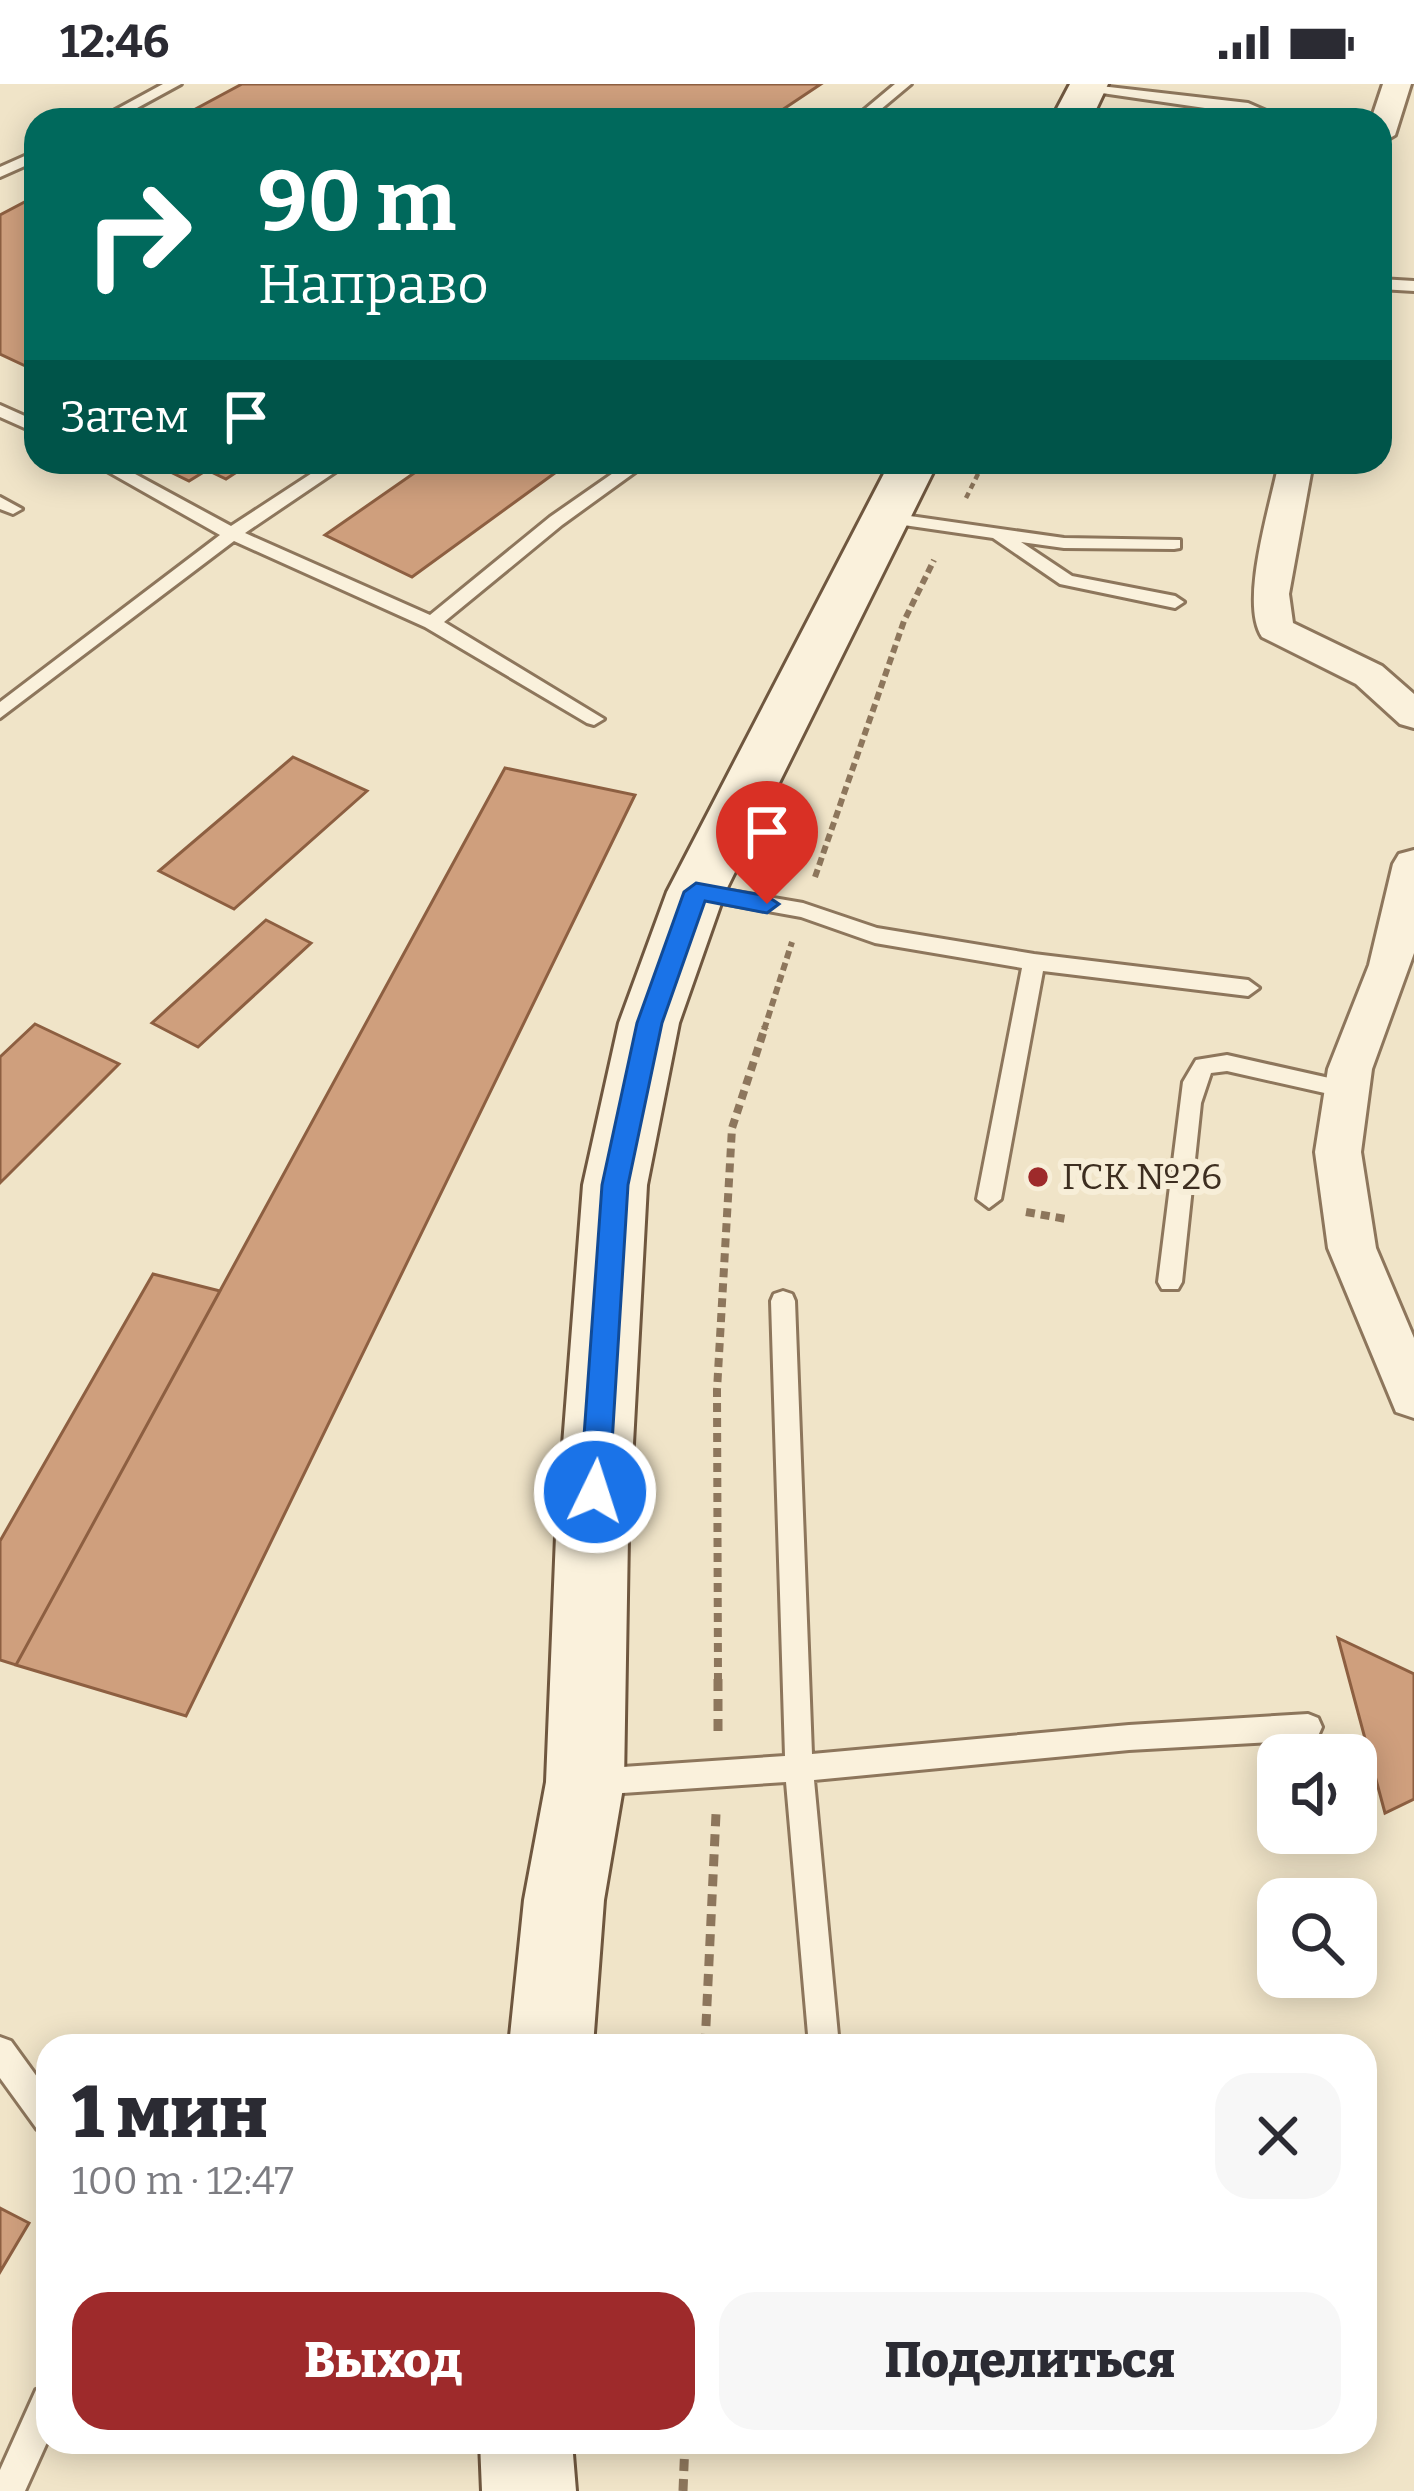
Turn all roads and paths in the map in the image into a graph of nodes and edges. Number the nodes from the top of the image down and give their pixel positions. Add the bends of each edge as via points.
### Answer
1 (173, 84) edge
2 (904, 84) edge
3 (1082, 97) edge
4 (1173, 101) junction
5 (127, 108) edge
6 (874, 108) edge
7 (1170, 108) edge
8 (1250, 108) edge
9 (122, 474) edge
10 (322, 474) edge
11 (623, 474) edge
12 (965, 474) edge
13 (1295, 474) edge
14 (918, 504) edge
15 (232, 534) junction
16 (1000, 536) junction
17 (1174, 544) dead end
18 (1175, 602) dead end
19 (432, 623) junction
20 (0, 712) edge
21 (1414, 715) edge
22 (594, 718) dead end
23 (1414, 864) edge
24 (696, 892) junction
25 (803, 910) junction
26 (1034, 962) junction
27 (1248, 988) dead end
28 (1348, 1090) junction
29 (988, 1199) dead end
30 (1171, 1282) dead end
31 (783, 1301) dead end
32 (1414, 1397) edge
33 (1308, 1727) dead end
34 (799, 1767) junction
35 (718, 1777) junction
36 (585, 1782) junction
37 (552, 2034) edge
38 (706, 2034) edge
39 (823, 2034) edge
40 (0, 2052) edge
41 (36, 2102) edge
42 (36, 2429) edge
43 (527, 2454) edge
44 (685, 2454) edge
45 (8, 2491) edge
46 (529, 2491) edge
47 (683, 2491) edge

1 - 5 lane
2 - 6 lane
3 - 4 lane
4 - 7 lane
4 - 8 lane
9 - 15 lane
10 - 15 lane
11 - 19 lane
12 - 14 path
13 - 21 street via 1270,594 1274,629 1370,675
14 - 16 lane
14 - 24 main road
14 - 25 path via 904,621
15 - 19 lane
15 - 20 lane
16 - 17 lane
16 - 18 lane via 1066,580
19 - 22 lane
23 - 28 street
24 - 25 lane
24 - 36 main road via 649,1023 615,1185
25 - 26 lane via 875,934
25 - 35 path via 732,1128 717,1390
26 - 27 lane
26 - 29 lane
28 - 30 lane via 1227,1063 1204,1066 1190,1103
28 - 32 street via 1338,1151 1352,1248
31 - 34 lane
33 - 34 lane via 1164,1732
34 - 35 lane
34 - 39 lane
35 - 36 lane
35 - 38 path
36 - 37 main road
40 - 41 lane
42 - 45 lane
43 - 46 main road
44 - 47 path

